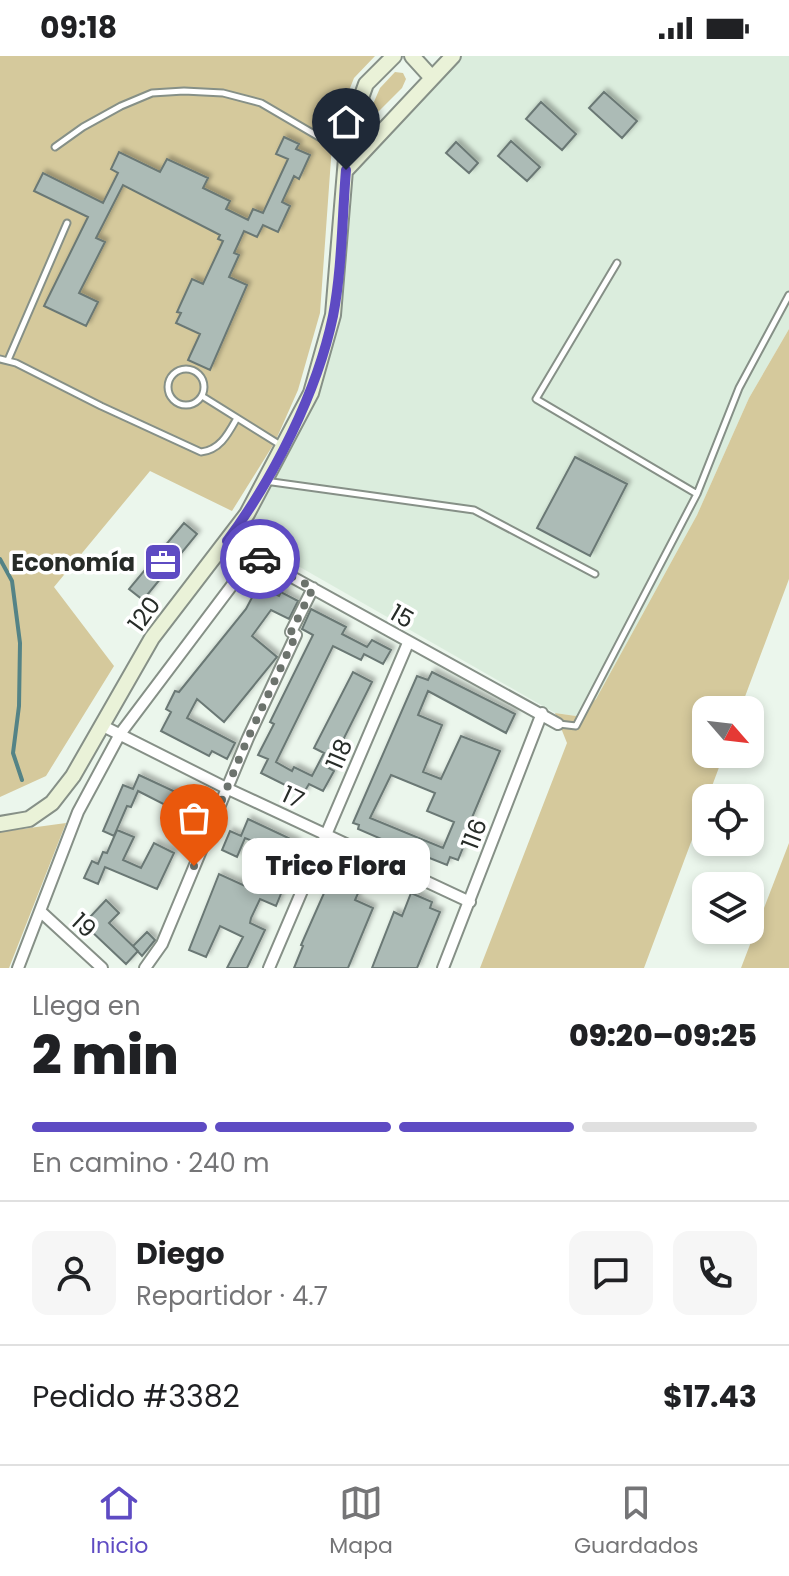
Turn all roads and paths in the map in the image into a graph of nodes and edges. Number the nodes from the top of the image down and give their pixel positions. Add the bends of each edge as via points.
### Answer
1 (394, 56) edge
2 (412, 56) edge
3 (453, 56) edge
4 (432, 78) junction
5 (55, 147) dead end
6 (347, 154) junction
7 (346, 170) junction
8 (67, 223) dead end
9 (617, 263) dead end
10 (789, 295) edge
11 (0, 359) edge
12 (8, 360) junction
13 (202, 396) junction
14 (237, 418) junction
15 (283, 446) junction
16 (264, 481) junction
17 (697, 494) junction
18 (227, 541) junction
19 (254, 556) junction
20 (595, 574) dead end
21 (313, 588) junction
22 (408, 643) junction
23 (542, 713) junction
24 (558, 724) joint
25 (101, 725) junction
26 (120, 734) junction
27 (226, 788) junction
28 (0, 824) edge
29 (326, 835) junction
30 (470, 902) junction
31 (40, 911) junction
32 (18, 968) edge
33 (102, 968) edge
34 (145, 968) edge
35 (269, 968) edge
36 (443, 968) edge

1 - 6 main road, 120 via 366,84 348,134
2 - 4 main road
3 - 4 main road
4 - 7 main road
5 - 6 lane via 121,106 152,93 184,91 223,93 261,103
6 - 7 main road, 120
7 - 15 main road, 120 via 333,315 311,393
8 - 12 lane
9 - 17 lane via 536,399
10 - 17 lane via 739,388
11 - 12 lane
12 - 14 lane via 201,452 212,451
13 - 13 lane via 202,379 194,372 178,371 170,379 171,397 181,404 193,404
13 - 14 lane
14 - 15 lane
15 - 16 main road, 120
16 - 18 main road, 120
16 - 20 lane via 474,510
17 - 24 lane via 576,726
18 - 19 street, 15
18 - 25 main road, 120 via 152,638
19 - 21 street, 15
19 - 26 street
21 - 22 street, 15
21 - 27 street
22 - 23 street, 15
22 - 29 street, 118
23 - 24 street, 15
23 - 30 street, 116
25 - 26 street, 17
25 - 28 main road, 120 via 52,803 29,819
26 - 27 street, 17
26 - 31 street via 78,812
27 - 29 street, 17
27 - 34 street via 162,944
29 - 30 street, 17
29 - 35 street, 118
30 - 36 street, 116
31 - 32 street
31 - 33 street, 19

